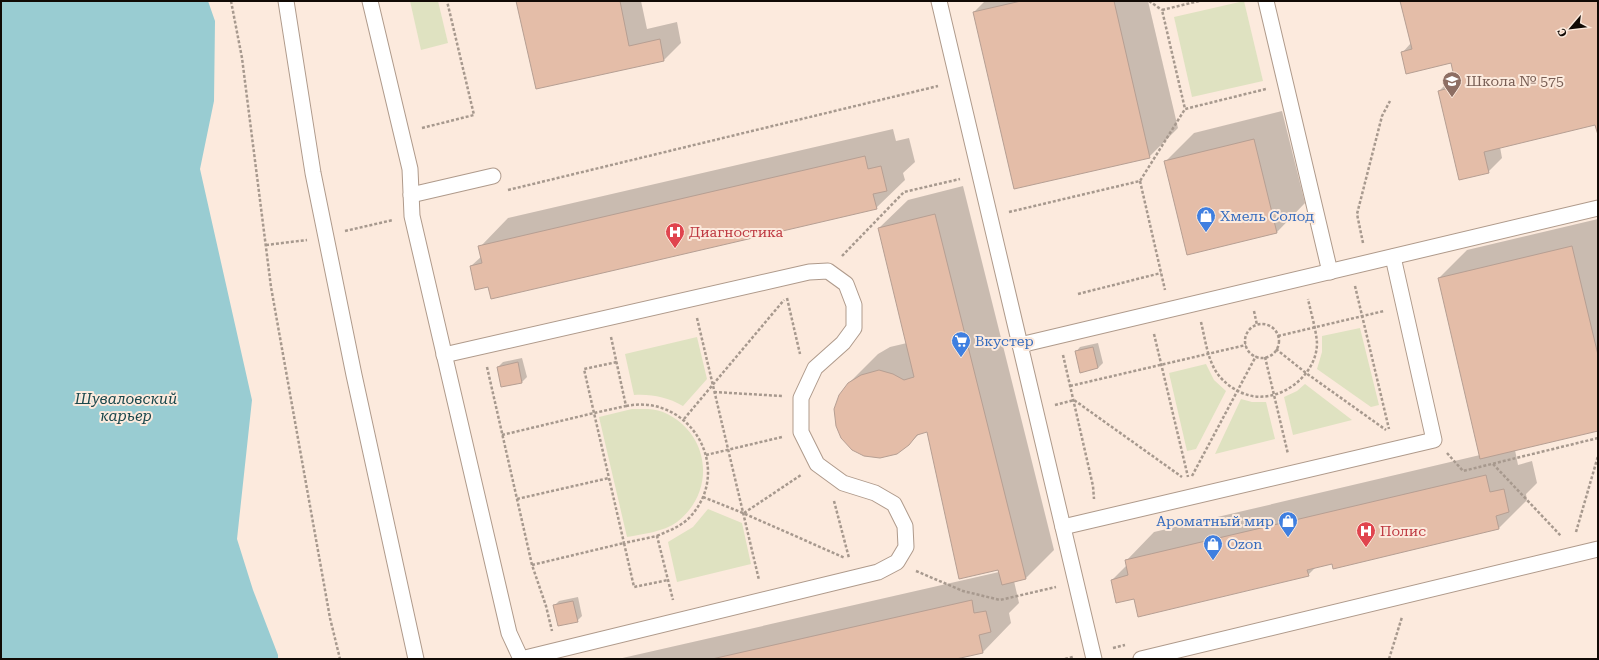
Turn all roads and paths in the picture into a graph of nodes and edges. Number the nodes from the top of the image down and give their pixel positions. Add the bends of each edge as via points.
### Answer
1 (231, 1) edge
2 (286, 1) edge
3 (370, 1) edge
4 (447, 1) edge
5 (939, 1) edge
6 (1149, 1) edge
7 (1199, 1) edge
8 (1266, 1) edge
9 (1162, 10) junction
10 (958, 81) junction
11 (1286, 84) junction
12 (1390, 101) dead end
13 (1186, 109) junction
14 (402, 133) junction
15 (980, 174) junction
16 (493, 176) dead end
17 (1140, 181) junction
18 (507, 190) dead end
19 (412, 195) junction
20 (1598, 208) edge
21 (412, 216) junction
22 (990, 217) junction
23 (326, 235) junction
24 (266, 245) junction
25 (1365, 250) dead end
26 (1393, 258) junction
27 (1351, 267) junction
28 (828, 271) junction
29 (1330, 272) junction
30 (1161, 273) junction
31 (1303, 278) junction
32 (1078, 294) dead end
33 (692, 299) junction
34 (1196, 303) junction
35 (1404, 306) junction
36 (1170, 310) junction
37 (1149, 314) junction
38 (1362, 316) junction
39 (607, 319) junction
40 (1314, 328) junction
41 (1059, 336) junction
42 (1278, 336) junction
43 (1020, 345) junction
44 (1246, 345) junction
45 (1276, 349) junction
46 (1208, 354) junction
47 (444, 355) junction
48 (1256, 356) junction
49 (1265, 357) junction
50 (616, 362) junction
51 (1161, 365) junction
52 (815, 368) junction
53 (1306, 373) junction
54 (713, 385) junction
55 (1070, 386) junction
56 (492, 390) dead end
57 (1237, 390) junction
58 (714, 392) junction
59 (1274, 394) junction
60 (801, 398) junction
61 (1074, 400) junction
62 (626, 406) junction
63 (1035, 409) junction
64 (594, 413) junction
65 (684, 419) junction
66 (801, 432) junction
67 (502, 435) junction
68 (1598, 438) edge
69 (1434, 440) junction
70 (728, 450) junction
71 (706, 455) junction
72 (1598, 456) edge
73 (817, 464) junction
74 (1493, 464) junction
75 (1293, 473) junction
76 (609, 478) junction
77 (1189, 482) junction
78 (843, 483) junction
79 (702, 497) junction
80 (517, 499) junction
81 (743, 513) junction
82 (1094, 520) junction
83 (1063, 527) junction
84 (657, 536) junction
85 (1575, 537) dead end
86 (1564, 540) dead end
87 (624, 543) junction
88 (1598, 549) edge
89 (897, 562) junction
90 (532, 564) junction
91 (668, 580) junction
92 (1076, 582) junction
93 (764, 600) junction
94 (546, 606) dead end
95 (1403, 615) dead end
96 (678, 621) junction
97 (1074, 657) dead end
98 (340, 659) edge
99 (416, 659) edge
100 (521, 659) edge
101 (1065, 659) edge
102 (1094, 659) edge
103 (1141, 659) edge
104 (1389, 659) edge

1 - 24 path via 242,58
2 - 23 lane via 313,173
3 - 14 lane
4 - 14 path via 474,115
5 - 10 lane
6 - 9 path
7 - 9 path
8 - 11 lane
9 - 13 path
10 - 15 lane
10 - 18 path
11 - 13 path
11 - 29 lane
12 - 25 path via 1382,116 1357,214
13 - 17 path
14 - 19 lane via 410,169
15 - 22 lane
15 - 28 path via 904,192
16 - 19 lane
17 - 22 path
17 - 30 path
19 - 21 lane
20 - 26 lane
21 - 23 path
21 - 47 lane
22 - 43 lane
23 - 24 path via 301,242
23 - 99 lane
24 - 98 path via 271,287 330,618
26 - 27 lane
26 - 35 lane
27 - 29 lane
27 - 38 path
28 - 33 lane via 809,272
28 - 52 lane via 846,284 854,305 854,328 843,343
29 - 31 lane
30 - 32 path
30 - 36 path
31 - 34 lane
31 - 40 path
33 - 39 lane
33 - 54 path
34 - 36 lane
34 - 46 path
35 - 38 path
35 - 69 lane
36 - 37 lane
37 - 41 lane
37 - 51 path
38 - 40 path
38 - 53 path via 1390,432
39 - 47 lane
39 - 50 path
40 - 42 path
40 - 53 path via 1317,344 1314,360
41 - 43 lane
41 - 55 path
42 - 44 path via 1268,325 1257,325 1246,335
42 - 45 path
43 - 63 lane
44 - 46 path
44 - 48 path via 1251,354
45 - 49 path via 1274,353
45 - 53 path
46 - 51 path
46 - 57 path via 1215,370 1224,381
47 - 100 lane via 510,633
48 - 49 path
48 - 57 path
49 - 59 path
50 - 62 path
50 - 64 path via 584,369
51 - 55 path
51 - 77 path
52 - 54 path via 801,357 787,296
52 - 60 lane
53 - 59 path via 1297,384
54 - 58 path
54 - 65 path
55 - 61 path
56 - 67 path
57 - 59 path via 1254,396
57 - 77 path
58 - 60 path
58 - 70 path
59 - 75 path
60 - 66 lane
61 - 63 path
61 - 77 path
61 - 82 path via 1094,486
62 - 64 path
62 - 65 path via 638,403 663,407
63 - 83 lane
64 - 67 path
64 - 76 path
65 - 71 path via 701,442
66 - 70 path
66 - 73 lane
67 - 80 path
68 - 74 path
69 - 74 path via 1463,471
69 - 75 lane
70 - 71 path
70 - 81 path
71 - 79 path via 708,470
72 - 85 path
73 - 78 lane
73 - 81 path
74 - 86 path
75 - 82 lane
76 - 80 path
76 - 87 path
78 - 81 path via 834,498 849,560
78 - 89 lane via 875,493 894,504 905,526 906,547
79 - 81 path
79 - 84 path via 689,518 676,528
80 - 90 path
81 - 93 path
82 - 83 lane
83 - 92 lane
84 - 87 path
84 - 91 path
87 - 90 path
87 - 91 path via 634,587
88 - 103 lane
89 - 92 path via 963,591 1000,600
89 - 93 lane via 878,572
90 - 94 path
91 - 96 path
92 - 102 lane
93 - 96 lane
95 - 104 path
96 - 100 lane
97 - 101 path

